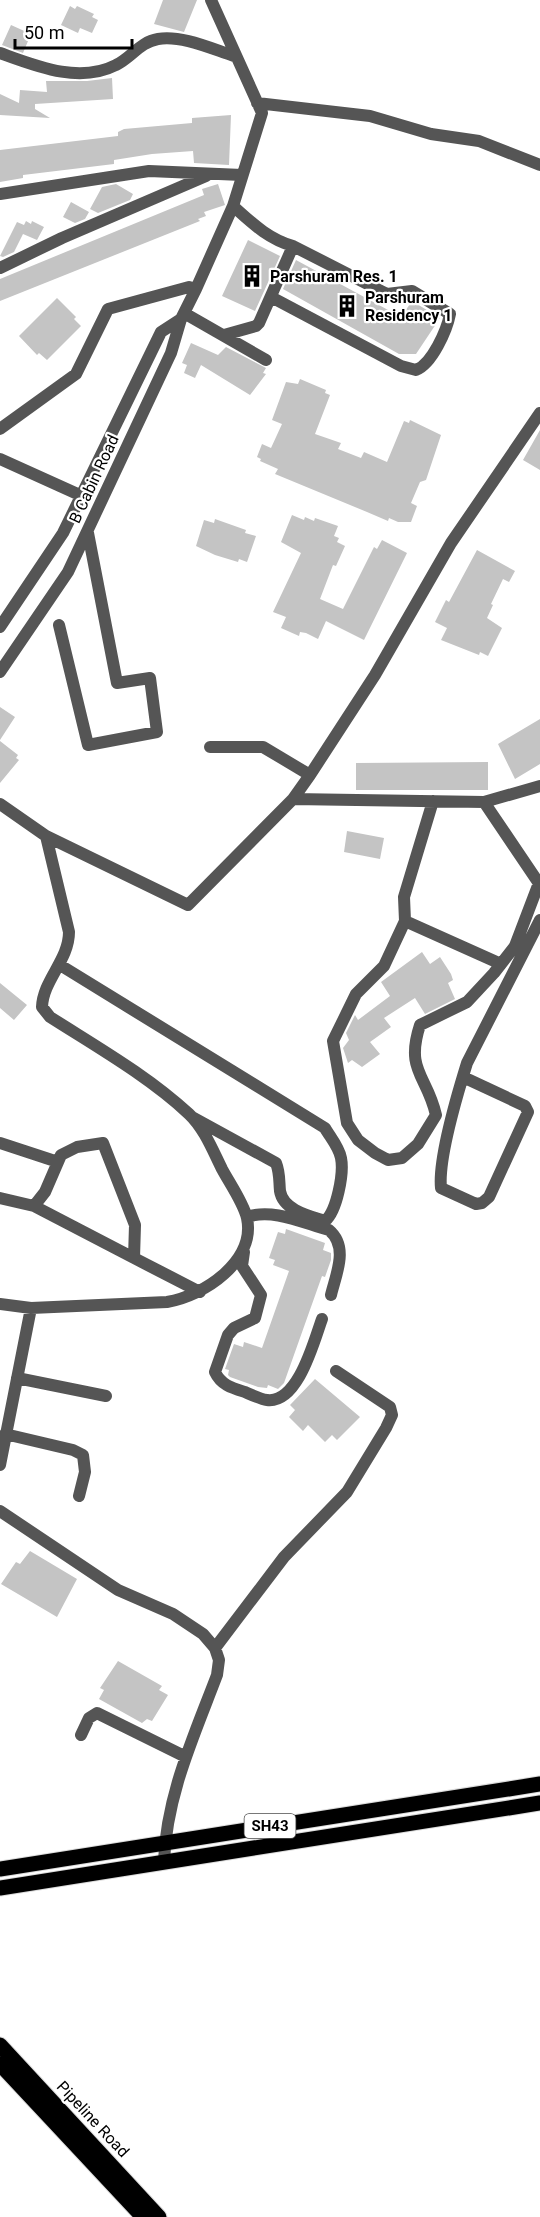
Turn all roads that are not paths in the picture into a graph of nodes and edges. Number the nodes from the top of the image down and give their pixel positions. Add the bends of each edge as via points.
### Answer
1 (211, 0) edge
2 (0, 53) edge
3 (234, 56) junction
4 (259, 108) junction
5 (540, 165) edge
6 (210, 174) junction
7 (242, 175) junction
8 (0, 194) edge
9 (233, 206) junction
10 (293, 246) junction
11 (0, 268) edge
12 (196, 289) junction
13 (272, 297) junction
14 (183, 316) junction
15 (224, 335) junction
16 (266, 360) dead end
17 (540, 413) edge
18 (0, 429) edge
19 (0, 459) edge
20 (82, 496) junction
21 (88, 533) junction
22 (59, 625) dead end
23 (0, 627) edge
24 (0, 672) edge
25 (210, 747) dead end
26 (310, 775) junction
27 (540, 786) edge
28 (293, 799) junction
29 (433, 801) junction
30 (484, 802) junction
31 (0, 804) edge
32 (46, 836) junction
33 (539, 884) edge
34 (540, 920) edge
35 (405, 921) junction
36 (501, 964) junction
37 (60, 965) junction
38 (463, 1077) junction
39 (191, 1116) junction
40 (0, 1143) edge
41 (58, 1162) junction
42 (0, 1198) edge
43 (34, 1206) junction
44 (247, 1216) junction
45 (244, 1250) junction
46 (134, 1258) junction
47 (200, 1292) junction
48 (331, 1295) dead end
49 (0, 1304) edge
50 (31, 1308) junction
51 (322, 1319) dead end
52 (336, 1371) dead end
53 (17, 1378) junction
54 (106, 1396) dead end
55 (5, 1434) junction
56 (0, 1465) edge
57 (79, 1496) dead end
58 (0, 1511) edge
59 (215, 1648) junction
60 (81, 1735) dead end
61 (186, 1757) junction
62 (540, 1784) edge
63 (540, 1803) edge
64 (164, 1843) junction
65 (164, 1862) junction
66 (0, 1869) edge
67 (0, 1888) edge
68 (0, 2045) edge
69 (0, 2064) edge
70 (143, 2217) edge
71 (159, 2217) edge

1 - 3 street
2 - 3 street via 67,73 105,70 118,65 145,43 159,39 175,39
3 - 4 street
4 - 5 street via 370,116 431,134 479,141
4 - 7 street, B Cabin Road via 258,133
6 - 7 street
6 - 8 street via 148,171
6 - 11 street
7 - 9 street, B Cabin Road
9 - 10 street via 260,231
9 - 12 street, B Cabin Road
10 - 13 street
10 - 13 street via 387,294 412,291 445,309 450,314 447,324 426,364 416,370
12 - 14 street, B Cabin Road
12 - 18 street via 189,287 108,309 76,374
13 - 15 street via 256,326
14 - 15 street
14 - 20 street via 161,332
14 - 21 street, B Cabin Road via 171,353
15 - 16 street
17 - 26 street via 451,543 375,675
19 - 20 street
20 - 23 street via 63,533
21 - 22 street via 117,683 150,678 157,732 88,745
21 - 24 street, B Cabin Road via 68,572
25 - 26 street via 263,747
26 - 28 street
27 - 30 street
28 - 29 street
28 - 32 street via 188,905
29 - 30 street
29 - 35 street via 404,897
30 - 33 street
31 - 32 street
32 - 37 street via 69,932
33 - 36 street via 515,946
34 - 38 street
35 - 36 street
35 - 36 street via 384,966 356,993 333,1041 346,1123 358,1140 388,1160 402,1158 418,1144 436,1115 414,1062 414,1041 420,1025 467,1002
37 - 39 street via 42,999 42,1007 50,1017 154,1085
37 - 39 street via 325,1128 341,1156 342,1171 332,1215 325,1221 287,1206 280,1194 276,1163
38 - 38 street via 525,1106 528,1112 489,1197 476,1204 441,1188
39 - 44 street
40 - 41 street
41 - 43 street
41 - 46 street via 61,1155 77,1148 103,1143 135,1225
42 - 43 street
43 - 46 street
44 - 45 street via 249,1237
44 - 48 street via 259,1212 273,1214 329,1230 336,1236 341,1255
45 - 47 street
45 - 51 street via 242,1266 261,1294 260,1305 255,1318 228,1335 215,1372 218,1380 269,1400 283,1396 298,1381
46 - 47 street
47 - 50 street via 167,1302
49 - 50 street
50 - 53 street
52 - 59 street via 390,1407 392,1414 386,1428 347,1492 284,1557
53 - 54 street
53 - 55 street
55 - 56 street
55 - 57 street via 83,1455 86,1472
58 - 59 street via 118,1590 173,1614 203,1634
59 - 61 street via 219,1660 217,1676
60 - 61 street via 89,1718 97,1713
61 - 64 street
62 - 64 main road, SH43
63 - 65 main road, SH43
64 - 65 street
64 - 66 main road, SH43
65 - 67 main road, SH43
68 - 71 main road, Pipeline Road
69 - 70 main road, Pipeline Road

